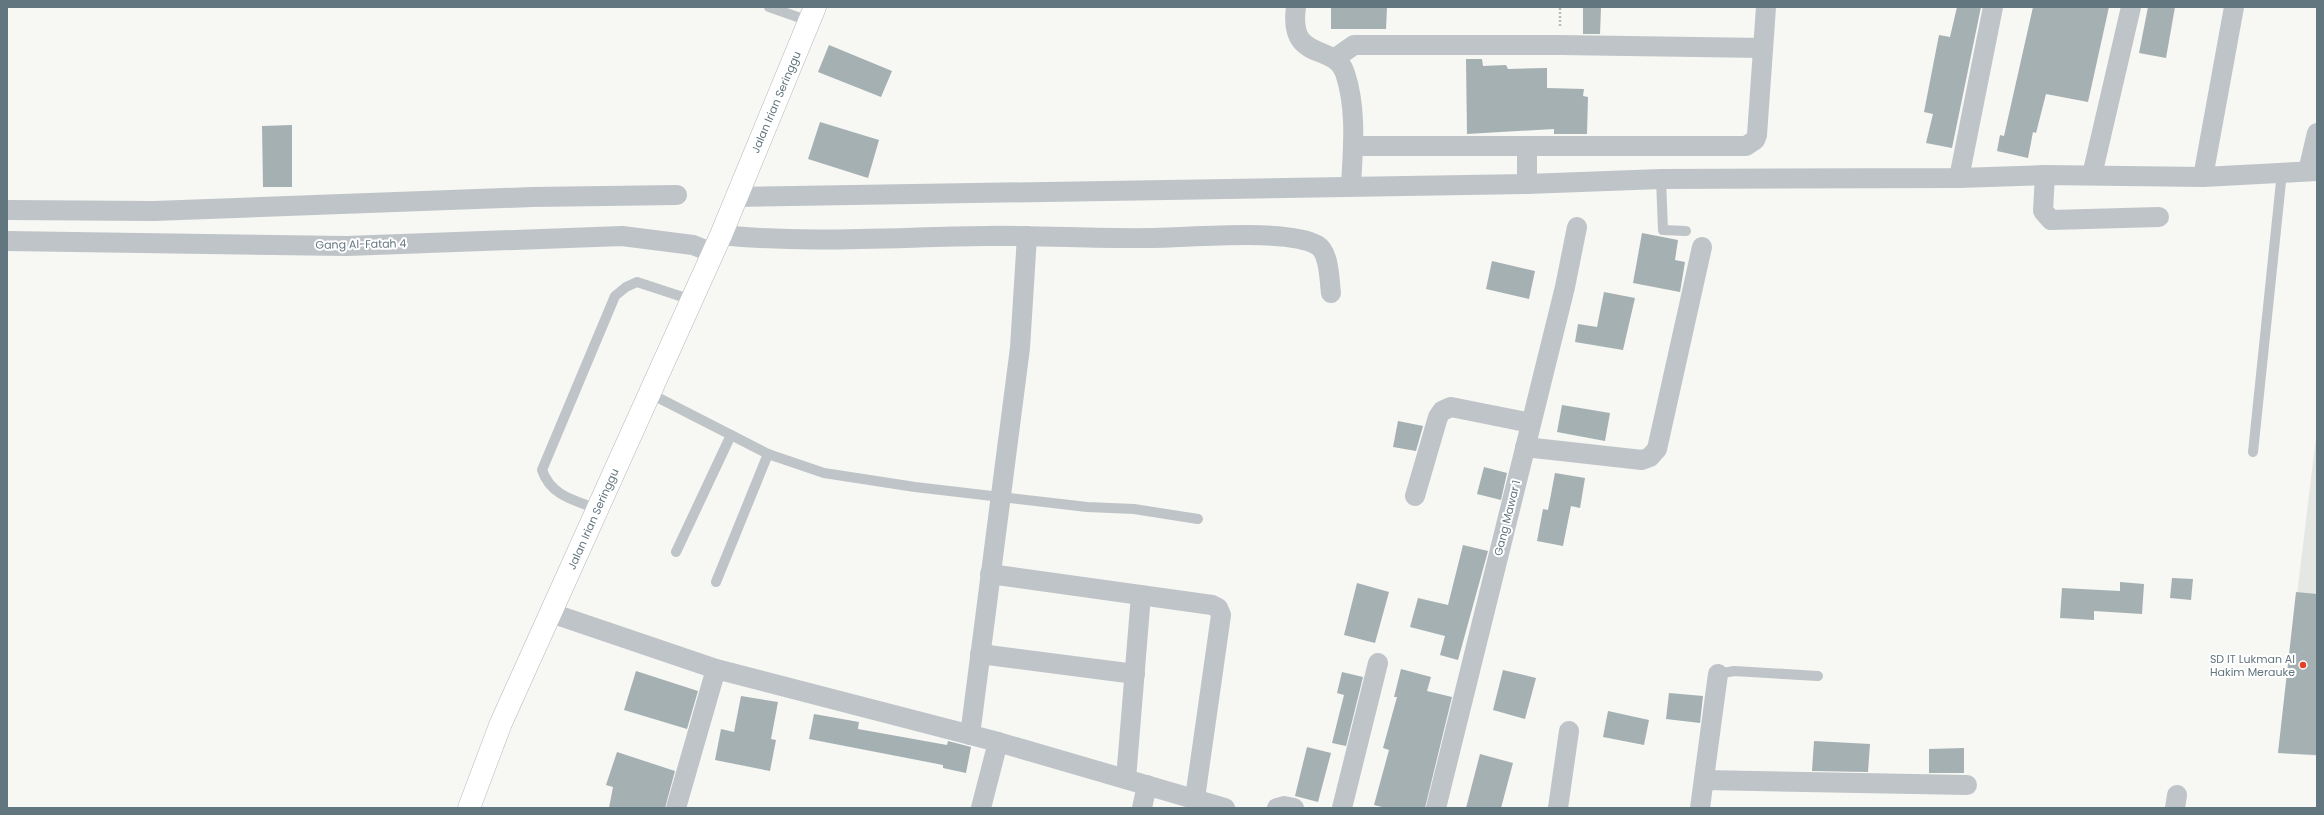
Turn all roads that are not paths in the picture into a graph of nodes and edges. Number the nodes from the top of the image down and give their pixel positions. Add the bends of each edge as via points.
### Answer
1 (769, 7) edge
2 (1296, 7) edge
3 (1766, 7) edge
4 (1993, 7) edge
5 (2131, 7) edge
6 (2234, 7) edge
7 (812, 14) edge
8 (1763, 48) junction
9 (1334, 59) junction
10 (2317, 133) edge
11 (1353, 146) junction
12 (1527, 147) junction
13 (2313, 171) edge
14 (2282, 172) junction
15 (2092, 175) junction
16 (2203, 177) junction
17 (1959, 178) junction
18 (2044, 179) junction
19 (1527, 184) junction
20 (1661, 184) junction
21 (1351, 185) junction
22 (677, 195) dead end
23 (7, 210) edge
24 (2159, 217) dead end
25 (724, 226) junction
26 (1577, 228) dead end
27 (1686, 232) dead end
28 (1027, 236) junction
29 (7, 241) edge
30 (1702, 247) dead end
31 (1330, 293) dead end
32 (692, 300) junction
33 (649, 393) junction
34 (1532, 423) junction
35 (731, 435) junction
36 (1525, 447) junction
37 (2253, 452) dead end
38 (768, 454) junction
39 (1001, 496) junction
40 (1415, 496) dead end
41 (597, 510) junction
42 (1198, 520) dead end
43 (676, 552) dead end
44 (990, 574) junction
45 (716, 582) dead end
46 (1141, 595) junction
47 (551, 613) junction
48 (980, 654) junction
49 (1378, 663) dead end
50 (716, 669) junction
51 (1135, 674) junction
52 (1718, 674) joint
53 (1818, 676) dead end
54 (1569, 730) dead end
55 (970, 735) junction
56 (998, 742) junction
57 (1126, 779) junction
58 (1704, 780) junction
59 (1147, 785) junction
60 (1967, 786) dead end
61 (1195, 798) junction
62 (470, 808) edge
63 (676, 808) edge
64 (981, 808) edge
65 (1142, 808) edge
66 (1225, 808) edge
67 (1277, 808) edge
68 (1294, 808) edge
69 (1342, 808) edge
70 (1436, 808) edge
71 (1558, 808) edge
72 (1700, 808) edge

1 - 7 lane
2 - 9 street via 1294,24 1304,44 1312,51
3 - 8 street
4 - 17 street
5 - 15 street
6 - 16 street
7 - 25 street, Jalan Irian Seringgu
8 - 9 street via 1354,45
8 - 12 street via 1757,135 1755,140 1746,146
9 - 11 street via 1345,72 1354,132
10 - 13 street
11 - 12 street
11 - 21 street
12 - 19 street
13 - 14 street
14 - 16 street
14 - 37 lane
15 - 16 street
15 - 18 street
17 - 18 street
17 - 20 street
18 - 24 street via 2043,211 2051,220
19 - 20 street
19 - 21 street
20 - 27 lane via 1663,230
21 - 25 street
22 - 23 street via 532,197 154,211
25 - 28 street via 853,240
25 - 29 street, Gang Al-Fatah 4 via 693,245 622,236 347,246
25 - 32 street, Jalan Irian Seringgu
26 - 34 street, Gang Mawar 1
28 - 31 street via 1277,236 1304,240 1317,245 1325,253
28 - 39 street via 1020,348
30 - 36 street via 1657,449 1650,457 1642,460
32 - 33 street, Jalan Irian Seringgu
32 - 41 lane via 637,282 615,296 542,470 546,481 556,492
33 - 35 lane
33 - 41 street, Jalan Irian Seringgu
34 - 36 street, Gang Mawar 1
34 - 40 street via 1451,407 1442,412 1438,417
35 - 38 lane
35 - 43 lane
36 - 70 street, Gang Mawar 1
38 - 39 lane via 824,472
38 - 45 lane
39 - 42 lane via 1087,507 1134,509
39 - 44 street
41 - 47 street, Jalan Irian Seringgu
44 - 46 street
44 - 48 street
46 - 51 street
46 - 61 street via 1212,605 1218,608 1221,615
47 - 50 street
47 - 62 street, Jalan Irian Seringgu via 501,723
48 - 51 street
48 - 55 street
49 - 69 street
50 - 55 street
50 - 63 street
51 - 57 street
52 - 53 lane via 1734,671
52 - 58 street
54 - 71 street
55 - 56 street
56 - 57 street
56 - 64 street
57 - 59 street
58 - 60 street
58 - 72 street
59 - 61 street
59 - 65 street
61 - 66 street
67 - 68 street

